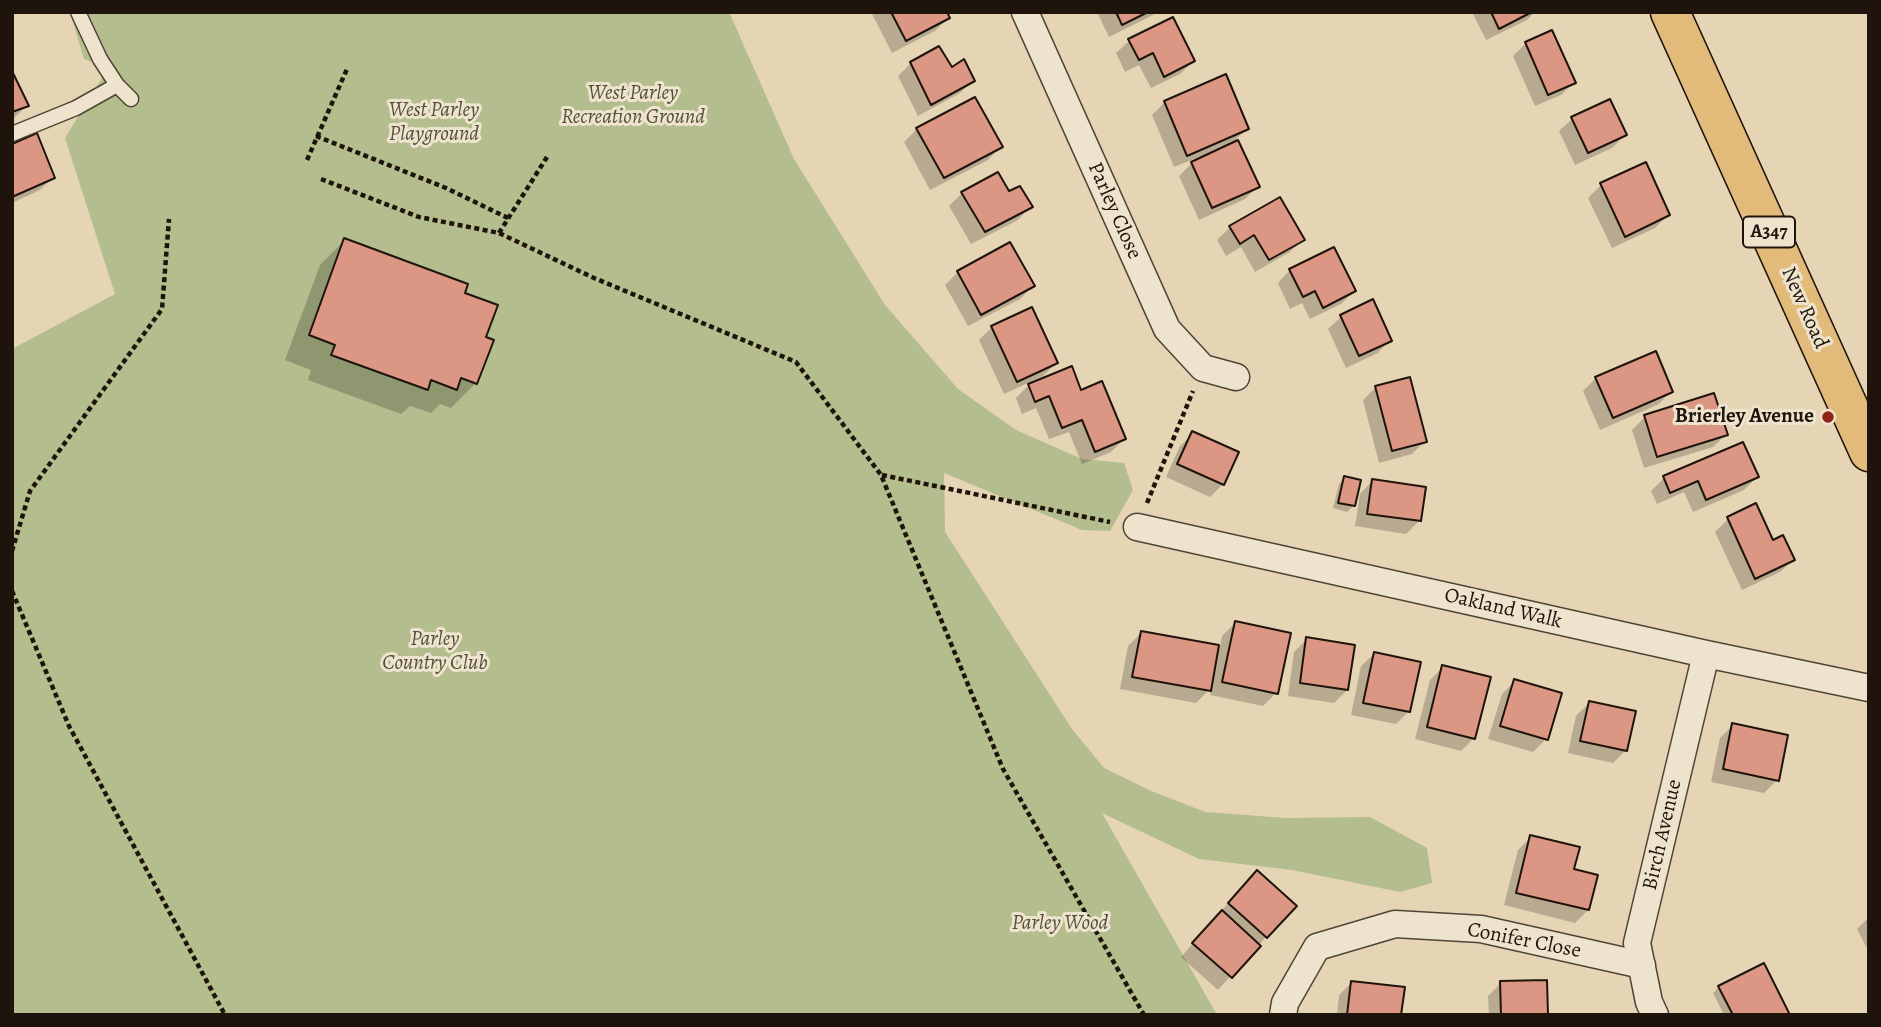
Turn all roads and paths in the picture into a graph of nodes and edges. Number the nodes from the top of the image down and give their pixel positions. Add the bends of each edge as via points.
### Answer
1 (78, 12) edge
2 (1025, 12) edge
3 (1670, 12) edge
4 (347, 69) dead end
5 (117, 85) junction
6 (131, 99) dead end
7 (12, 134) edge
8 (316, 136) junction
9 (547, 157) dead end
10 (307, 160) dead end
11 (321, 179) dead end
12 (508, 218) junction
13 (169, 219) dead end
14 (499, 233) junction
15 (1203, 368) junction
16 (1236, 377) dead end
17 (1869, 452) edge
18 (881, 475) junction
19 (1137, 527) junction
20 (12, 551) edge
21 (12, 590) edge
22 (1706, 654) junction
23 (1869, 688) edge
24 (1642, 965) junction
25 (225, 1015) edge
26 (1144, 1015) edge
27 (1283, 1015) edge
28 (1655, 1015) edge

1 - 5 lane
2 - 15 street, Parley Close via 1167,329
3 - 17 main road, New Road / A347
4 - 8 path
5 - 6 lane
5 - 7 lane
8 - 10 path
8 - 12 path
9 - 12 path
11 - 14 path via 419,216
12 - 14 path
13 - 20 path via 162,309 30,491
14 - 18 path via 796,362
15 - 16 street
15 - 19 path
18 - 19 path
18 - 26 path via 1003,769
19 - 22 street, Oakland Walk
21 - 25 path via 69,726
22 - 23 street, Oakland Walk
22 - 24 street, Birch Avenue via 1637,943
24 - 27 street, Conifer Close via 1481,929 1395,924 1317,947 1285,1003
24 - 28 street, Birch Avenue

